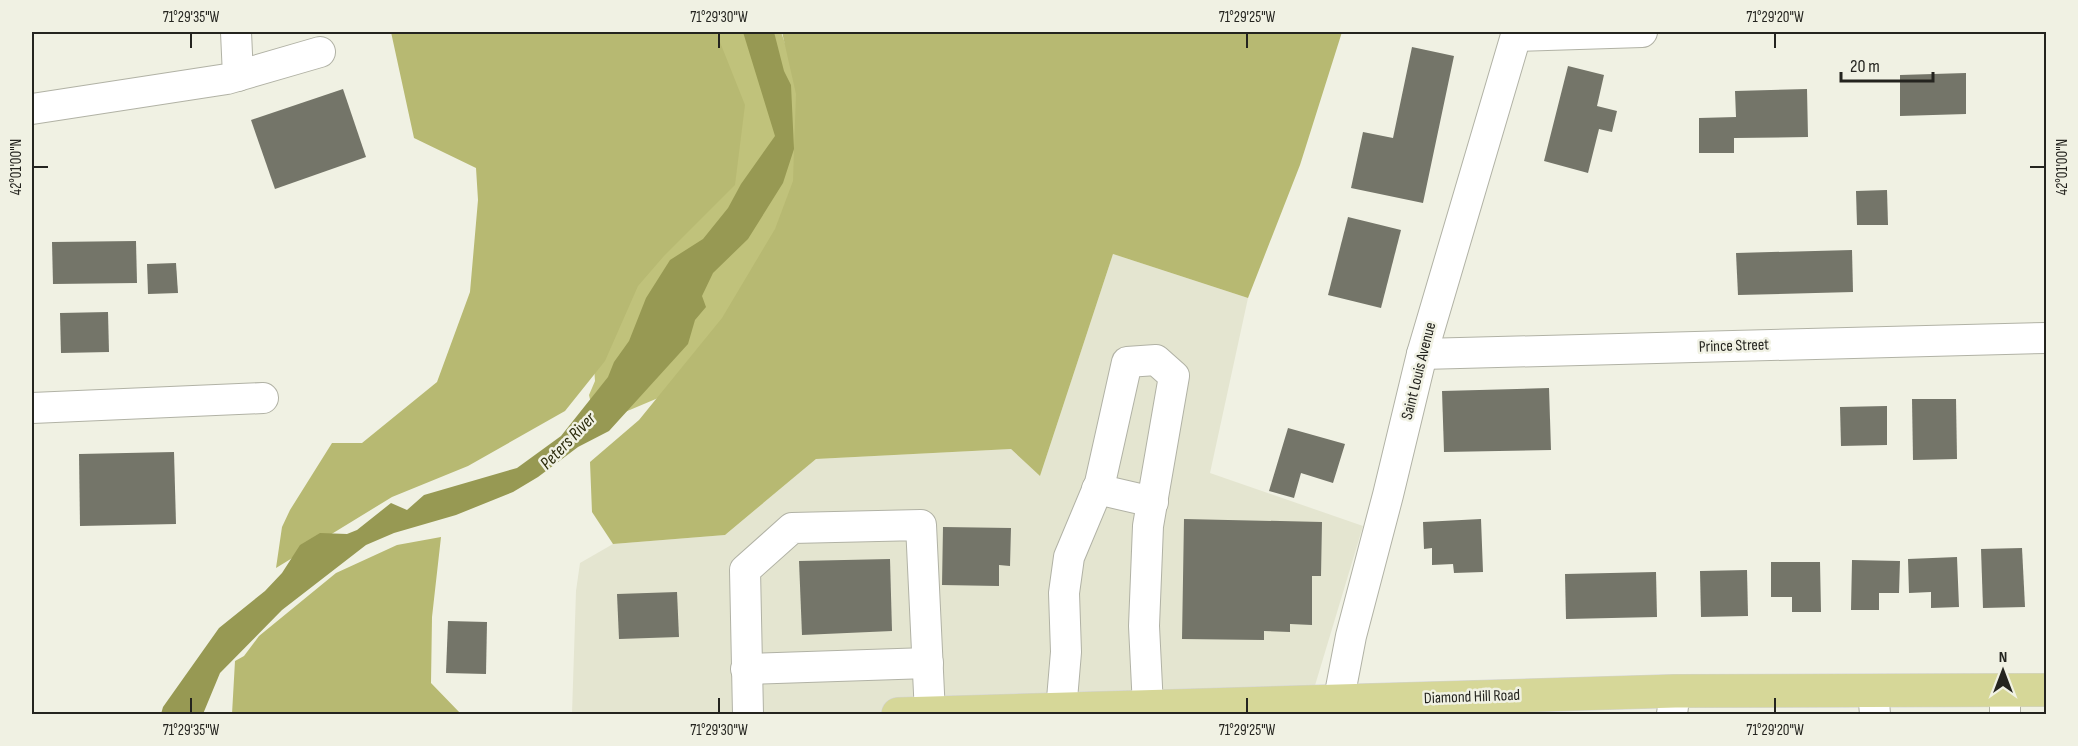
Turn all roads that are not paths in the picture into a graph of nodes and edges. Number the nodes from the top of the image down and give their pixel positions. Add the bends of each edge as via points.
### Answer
1 (236, 32) edge
2 (1642, 32) edge
3 (1516, 34) edge
4 (320, 52) dead end
5 (238, 76) junction
6 (32, 109) edge
7 (2046, 338) edge
8 (1422, 354) junction
9 (263, 398) dead end
10 (32, 408) edge
11 (1097, 489) junction
12 (1153, 502) junction
13 (928, 663) junction
14 (746, 669) junction
15 (2046, 690) edge
16 (1673, 703) edge
17 (1874, 703) edge
18 (2005, 703) edge
19 (1337, 708) edge
20 (1129, 710) edge
21 (1061, 711) junction
22 (994, 713) edge
23 (748, 714) edge
24 (898, 714) edge
25 (930, 714) edge

1 - 5 street
2 - 3 street
3 - 8 street, Saint Louis Avenue
4 - 5 street
5 - 6 street
7 - 8 street, Prince Street
8 - 19 street, Saint Louis Avenue via 1351,636
9 - 10 street
11 - 12 street
11 - 12 street via 1127,362 1156,360 1174,376
11 - 21 street via 1069,556 1064,593 1066,652
12 - 20 street via 1148,526 1144,626
13 - 14 street
13 - 14 street via 921,525 792,528 745,570
13 - 25 street
14 - 23 street
15 - 18 main road, Diamond Hill Road
16 - 17 main road, Diamond Hill Road
16 - 19 main road, Diamond Hill Road
17 - 18 main road, Diamond Hill Road
19 - 20 main road, Diamond Hill Road
20 - 21 main road, Diamond Hill Road
21 - 22 main road, Diamond Hill Road
22 - 25 main road, Diamond Hill Road
24 - 25 main road, Diamond Hill Road

